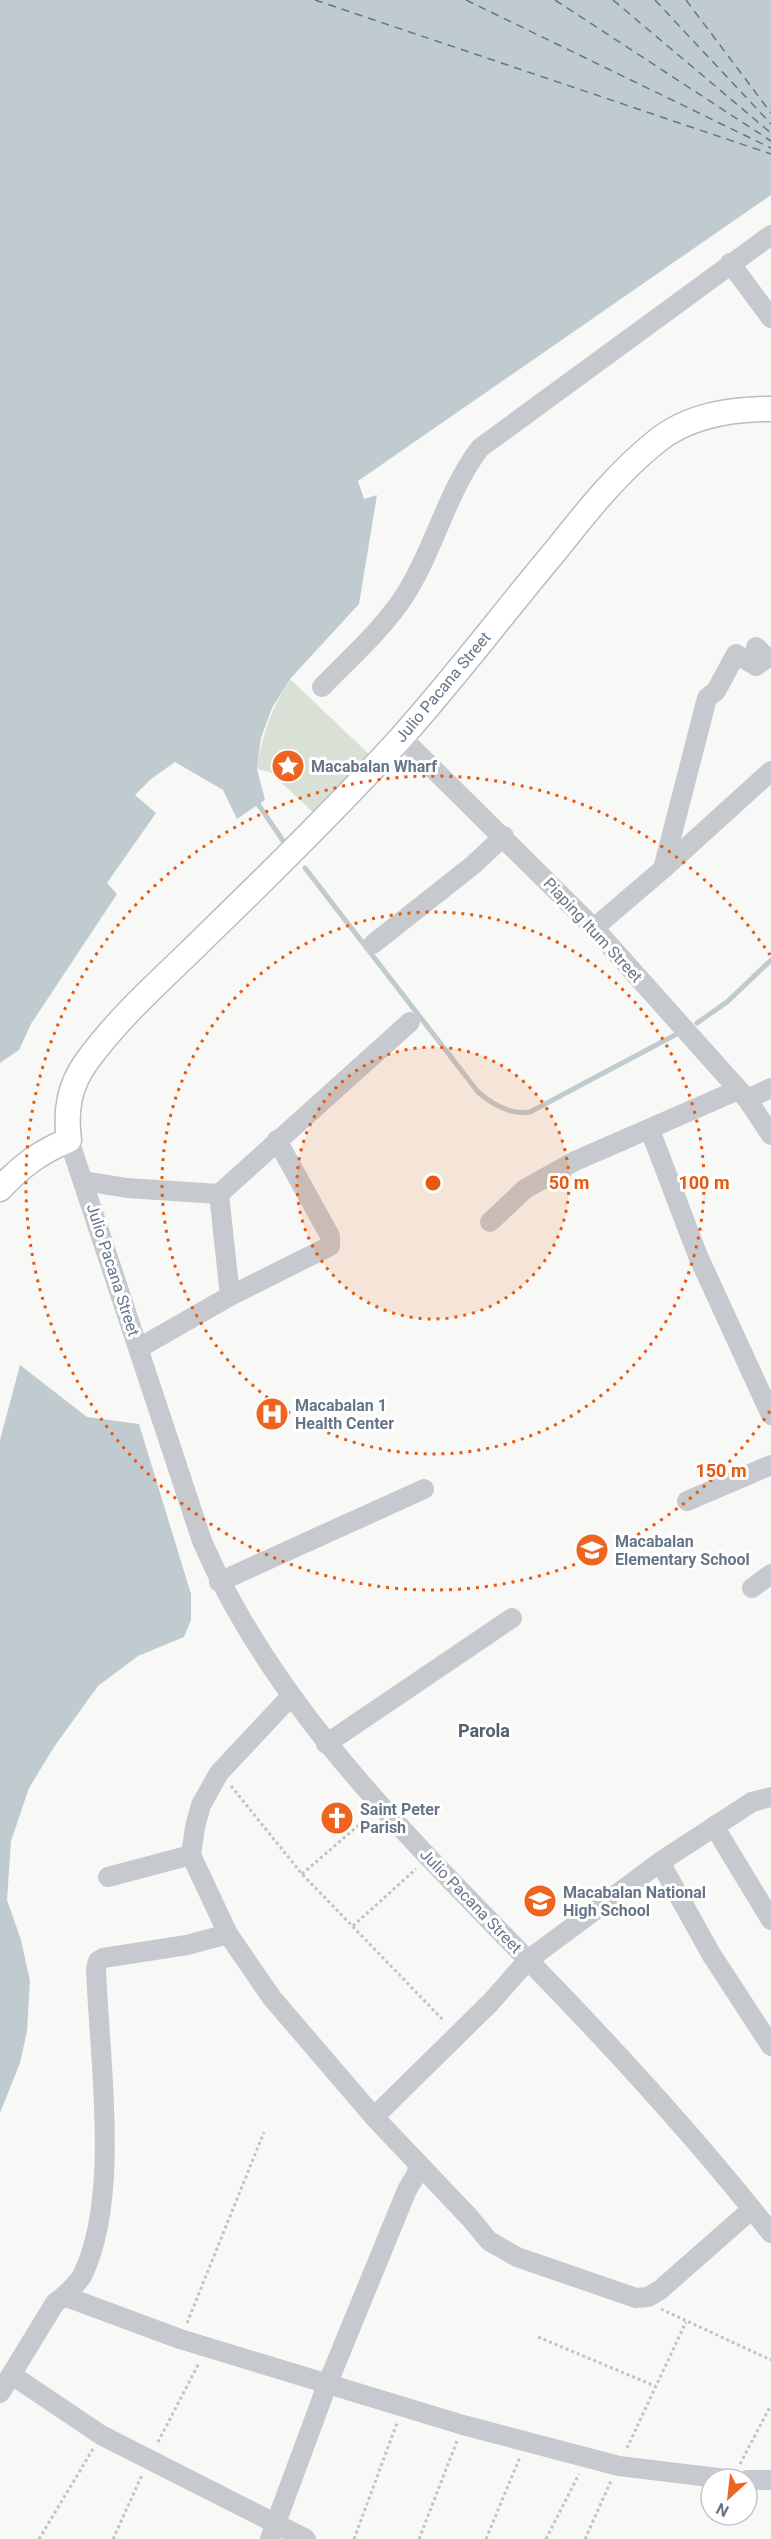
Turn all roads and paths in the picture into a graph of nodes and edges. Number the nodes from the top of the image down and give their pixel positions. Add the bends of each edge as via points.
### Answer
1 (771, 235) edge
2 (730, 263) junction
3 (771, 318) edge
4 (771, 409) edge
5 (756, 647) dead end
6 (322, 687) dead end
7 (401, 737) junction
8 (771, 771) edge
9 (504, 836) junction
10 (663, 870) junction
11 (594, 928) junction
12 (373, 944) dead end
13 (410, 1022) dead end
14 (771, 1088) edge
15 (743, 1095) junction
16 (650, 1130) junction
17 (771, 1135) edge
18 (69, 1140) junction
19 (277, 1140) junction
20 (84, 1181) junction
21 (0, 1189) edge
22 (219, 1194) junction
23 (490, 1222) dead end
24 (230, 1296) junction
25 (140, 1348) junction
26 (771, 1415) edge
27 (771, 1466) edge
28 (424, 1489) dead end
29 (687, 1501) dead end
30 (771, 1574) edge
31 (219, 1582) junction
32 (752, 1588) dead end
33 (512, 1618) dead end
34 (291, 1696) junction
35 (326, 1744) junction
36 (219, 1773) junction
37 (771, 1797) edge
38 (381, 1806) junction
39 (714, 1826) junction
40 (191, 1855) junction
41 (429, 1858) junction
42 (660, 1862) junction
43 (302, 1874) junction
44 (108, 1877) dead end
45 (771, 1920) edge
46 (353, 1926) junction
47 (228, 1934) junction
48 (528, 1960) junction
49 (458, 2036) junction
50 (771, 2046) edge
51 (374, 2117) junction
52 (264, 2132) dead end
53 (418, 2163) junction
54 (752, 2209) junction
55 (771, 2233) edge
56 (64, 2296) junction
57 (636, 2298) junction
58 (686, 2322) junction
59 (538, 2337) dead end
60 (180, 2338) junction
61 (771, 2360) edge
62 (12, 2375) junction
63 (327, 2385) junction
64 (655, 2386) junction
65 (0, 2393) edge
66 (771, 2405) edge
67 (402, 2407) junction
68 (463, 2425) junction
69 (101, 2435) junction
70 (527, 2442) junction
71 (588, 2458) junction
72 (619, 2466) junction
73 (741, 2467) edge
74 (699, 2473) edge
75 (273, 2531) edge
76 (39, 2539) edge
77 (306, 2539) edge
78 (354, 2539) edge
79 (419, 2539) edge
80 (486, 2539) edge
81 (546, 2539) edge
82 (585, 2539) edge

1 - 2 street
2 - 3 street
2 - 6 street via 480,448 451,493 405,596
4 - 7 main road, Julio Pacana Street via 694,419 644,451 591,507
5 - 10 street via 767,658 756,666 736,654 716,691 707,698
7 - 9 street, Piaping Itum Street
7 - 18 main road, Julio Pacana Street via 316,829 98,1047 69,1097
8 - 10 street
9 - 11 street, Piaping Itum Street
9 - 12 street
10 - 11 street
11 - 15 street, Piaping Itum Street
13 - 19 street
14 - 15 street
15 - 16 street
15 - 17 street, Piaping Itum Street
16 - 23 street via 575,1161 525,1189
16 - 26 street via 699,1256
18 - 20 street, Julio Pacana Street
18 - 21 main road via 43,1151 18,1169
19 - 22 street
19 - 24 street via 330,1236 330,1246
20 - 22 street
20 - 25 street, Julio Pacana Street
22 - 24 street
24 - 25 street
25 - 31 street, Julio Pacana Street via 185,1493
27 - 29 street
28 - 31 street
30 - 32 street
31 - 34 street, Julio Pacana Street
33 - 35 street
34 - 35 street, Julio Pacana Street
34 - 36 street
35 - 38 street, Julio Pacana Street
36 - 40 street via 201,1805
36 - 43 path
37 - 39 street via 752,1802
38 - 41 street, Julio Pacana Street
38 - 43 path
39 - 42 street
39 - 45 street
40 - 44 street
40 - 47 street
41 - 46 path
41 - 48 street, Julio Pacana Street
42 - 48 street
42 - 50 street via 711,1954
43 - 46 path
46 - 49 path
47 - 51 street via 272,1998
47 - 56 street via 98,1961 104,2179 91,2253 81,2278
48 - 49 street
48 - 54 street, Julio Pacana Street via 616,2051
49 - 51 street
51 - 53 street
52 - 60 path
53 - 57 street via 489,2241 503,2251
53 - 63 street via 415,2179 407,2190
54 - 55 street, Julio Pacana Street
54 - 57 street via 660,2290
56 - 60 street
56 - 62 street
57 - 58 path
58 - 61 path
58 - 64 path
59 - 64 path
60 - 63 street
62 - 65 street
62 - 69 street
63 - 67 street
63 - 75 street
64 - 72 path
66 - 73 path
67 - 68 street
67 - 78 path
68 - 70 street
68 - 79 path
69 - 75 street
69 - 76 path
70 - 71 street
70 - 80 path
71 - 72 street
71 - 81 path
72 - 74 street
72 - 82 path
75 - 77 street

